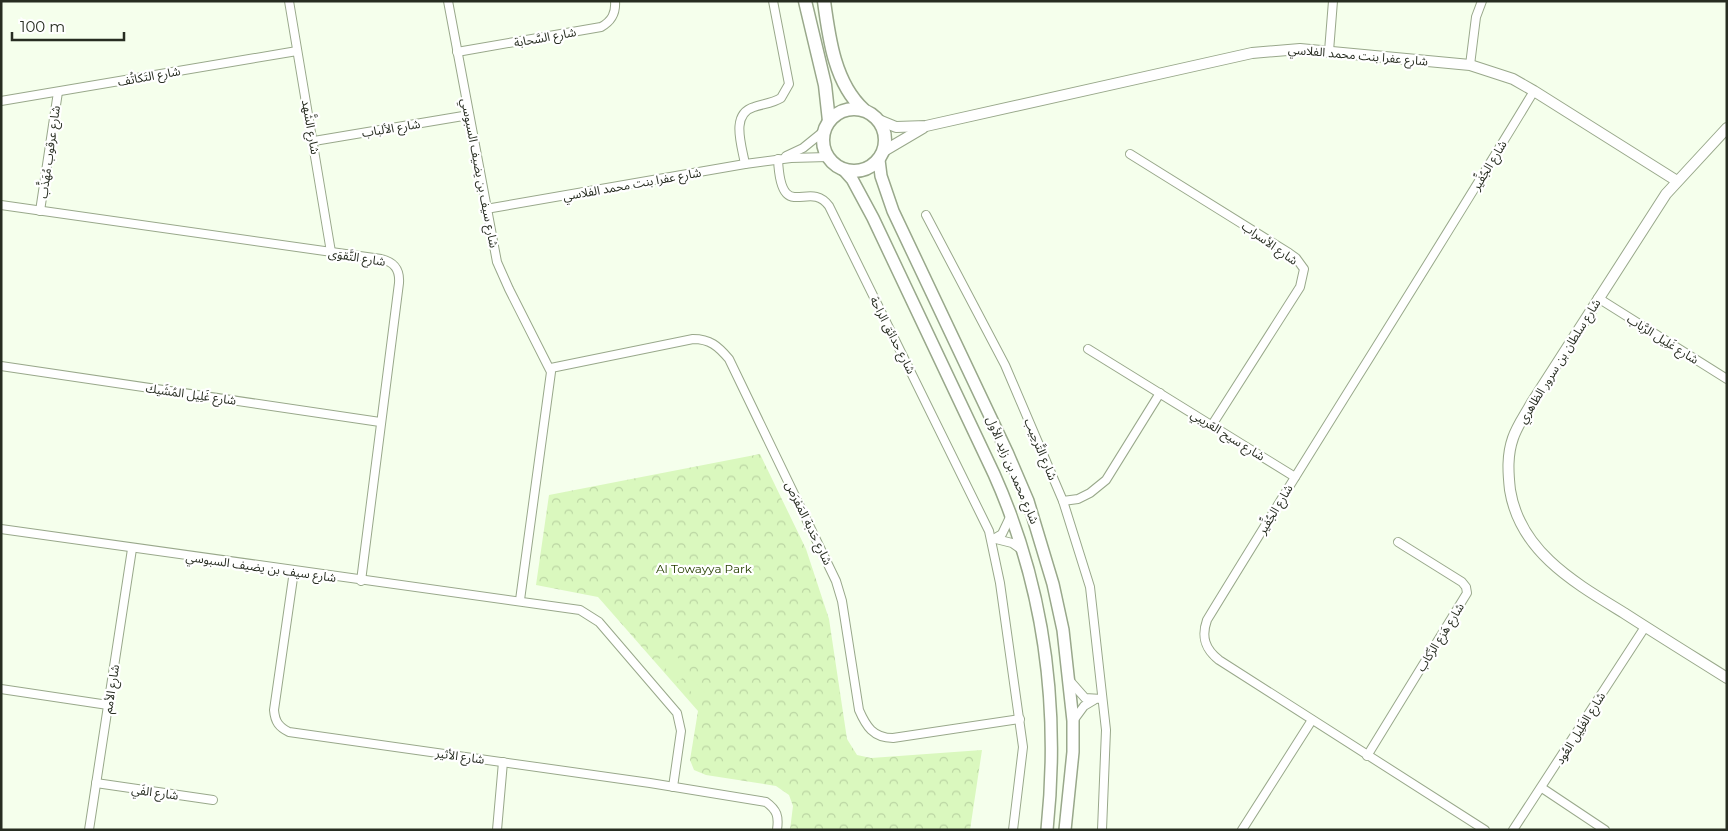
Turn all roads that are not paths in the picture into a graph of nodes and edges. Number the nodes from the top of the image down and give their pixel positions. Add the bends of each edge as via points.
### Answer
1 (289, 1) edge
2 (448, 1) edge
3 (614, 1) edge
4 (774, 1) edge
5 (805, 1) edge
6 (824, 1) edge
7 (1333, 1) edge
8 (1482, 1) edge
9 (297, 51) junction
10 (1329, 51) junction
11 (457, 52) junction
12 (1470, 65) junction
13 (1534, 91) junction
14 (58, 92) junction
15 (1, 102) edge
16 (864, 110) junction
17 (469, 115) junction
18 (879, 120) junction
19 (827, 126) junction
20 (926, 126) junction
21 (1727, 128) edge
22 (314, 141) junction
23 (1130, 154) dead end
24 (882, 156) junction
25 (828, 157) junction
26 (778, 159) junction
27 (745, 164) junction
28 (844, 170) junction
29 (1677, 181) junction
30 (1, 206) edge
31 (486, 209) junction
32 (40, 211) junction
33 (926, 215) dead end
34 (331, 252) junction
35 (1598, 298) junction
36 (1088, 349) dead end
37 (1, 366) edge
38 (550, 368) junction
39 (1727, 379) edge
40 (1160, 393) junction
41 (380, 422) junction
42 (1212, 425) junction
43 (1295, 477) junction
44 (1064, 502) junction
45 (1012, 513) junction
46 (1, 529) edge
47 (994, 540) junction
48 (1398, 542) dead end
49 (132, 549) junction
50 (1025, 551) junction
51 (294, 571) junction
52 (361, 581) junction
53 (520, 600) junction
54 (1645, 627) junction
55 (1727, 678) edge
56 (1069, 679) junction
57 (1, 689) edge
58 (1098, 699) junction
59 (108, 705) junction
60 (1020, 719) junction
61 (1312, 720) junction
62 (1073, 721) junction
63 (1367, 756) junction
64 (503, 762) junction
65 (96, 783) junction
66 (673, 787) junction
67 (1542, 788) junction
68 (213, 800) dead end
69 (89, 830) edge
70 (497, 830) edge
71 (777, 830) edge
72 (1013, 830) edge
73 (1047, 830) edge
74 (1065, 830) edge
75 (1102, 830) edge
76 (1242, 830) edge
77 (1485, 830) edge
78 (1513, 830) edge
79 (1605, 830) edge

1 - 9 street, شارع الشَّهد
2 - 11 street, شارع سيف بن يضيف السبوسي
3 - 11 street, شارع السَّحابة via 614,16 601,27
4 - 27 street via 789,84 781,98 750,108 742,116 739,124
5 - 19 main road via 825,85
6 - 16 main road via 838,68 849,92
7 - 10 street
8 - 12 street via 1476,17
9 - 14 street, شارع التَكاتُف
9 - 22 street, شارع الشَّهد
10 - 12 street, شارع عفرا بنت محمد الفلاسي
10 - 20 street, شارع عفرا بنت محمد الفلاسي via 1280,49 1252,53
11 - 17 street, شارع سيف بن يضيف السبوسي
12 - 13 street, شارع عفرا بنت محمد الفلاسي via 1514,79
13 - 29 street, شارع عفرا بنت محمد الفلاسي
13 - 43 street, شارع الجُفِّير
14 - 15 street, شارع التَكاتُف
14 - 32 street, شارع عرقوب مُهَذَّب
16 - 18 main road
16 - 19 main road via 845,110
17 - 22 street, شارع الألباب
17 - 31 street, شارع سيف بن يضيف السبوسي
18 - 20 street, شارع عفرا بنت محمد الفلاسي via 896,127
18 - 24 main road via 884,130
19 - 25 main road via 823,140
19 - 26 street, شارع عفرا بنت محمد الفلاسي via 803,148
20 - 24 street, شارع عفرا بنت محمد الفلاسي
21 - 29 street, شارع سلطان بن سرور الظاهري
22 - 34 street, شارع الشَّهد
23 - 42 street, شارع الأسراب via 1289,253 1304,269 1300,287
24 - 28 main road via 863,171
24 - 56 main road, شارع محمد بن زايد الأول via 881,176 893,211 1028,501 1055,593
25 - 26 street, شارع عفرا بنت محمد الفلاسي
25 - 28 main road
26 - 27 street, شارع عفرا بنت محمد الفلاسي
26 - 47 street, شارع حدائق الراحة via 786,194 796,198 817,196 829,206
27 - 31 street, شارع عفرا بنت محمد الفلاسي
28 - 45 main road, شارع محمد بن زايد الأول via 873,218
29 - 35 street, شارع سلطان بن سرور الظاهري
30 - 32 street, شارع التَّقوَى
31 - 38 street, شارع سيف بن يضيف السبوسي via 497,262
32 - 34 street, شارع التَّقوَى
33 - 44 street, شارع التَّرحِيب via 1005,364
34 - 41 street, شارع التَّقوَى via 390,261 400,274
35 - 39 street, شارع غَلِيل الرَّباب
35 - 54 street, شارع سلطان بن سرور الظاهري via 1520,423 1508,458 1508,478 1520,520 1531,541 1548,560 1581,587
36 - 40 street, شارع سيح العَريبي
37 - 41 street, شارع غَلِيل المُشَيك
38 - 53 street
38 - 60 street, شارع حَدبة المَفرَص via 693,339 708,340 714,344 728,360 836,581 859,710 865,725 883,738 892,738
40 - 42 street, شارع سيح العَريبي
40 - 44 street via 1106,480 1090,493
41 - 52 street, شارع التَّقوَى
42 - 43 street, شارع سيح العَريبي
43 - 61 street, شارع الجُفِّير via 1207,620 1204,639 1211,654
44 - 58 street, شارع التَّرحِيب via 1090,587
45 - 47 street via 1002,534
45 - 50 main road, شارع محمد بن زايد الأول
46 - 49 street, شارع سيف بن يضيف السبوسي
47 - 50 street via 1012,543
47 - 60 street, شارع حدائق الراحة
48 - 63 street, شارع هَزع الرِّكاب via 1462,582 1466,593
49 - 51 street, شارع سيف بن يضيف السبوسي
49 - 59 street, شارع الأمم
50 - 73 main road, شارع محمد بن زايد الأول via 1045,644 1051,712 1053,749
51 - 52 street, شارع سيف بن يضيف السبوسي
51 - 64 street, شارع الأثير via 274,710 275,720 281,728 289,732
52 - 53 street, شارع سيف بن يضيف السبوسي
53 - 66 street, شارع سيف بن يضيف السبوسي via 569,607 594,618 677,713 681,731
54 - 55 street, شارع سلطان بن سرور الظاهري
54 - 67 street, شارع الغَلِيل العُود
56 - 58 street via 1080,694
56 - 62 main road, شارع محمد بن زايد الأول
57 - 59 street
58 - 62 street via 1084,706
58 - 75 street, شارع التَّرحِيب via 1106,730
59 - 65 street, شارع الأمم
60 - 72 street, شارع حدائق الراحة via 1022,756
61 - 63 street, شارع الجُفِّير
61 - 76 street
62 - 74 main road, شارع محمد بن زايد الأول
63 - 77 street, شارع الجُفِّير
64 - 66 street, شارع الأثير
64 - 70 street
65 - 68 street, شارع الفَي
65 - 69 street, شارع الأمم
66 - 71 street, شارع الأثير via 766,802 778,816
67 - 78 street, شارع الغَلِيل العُود
67 - 79 street

